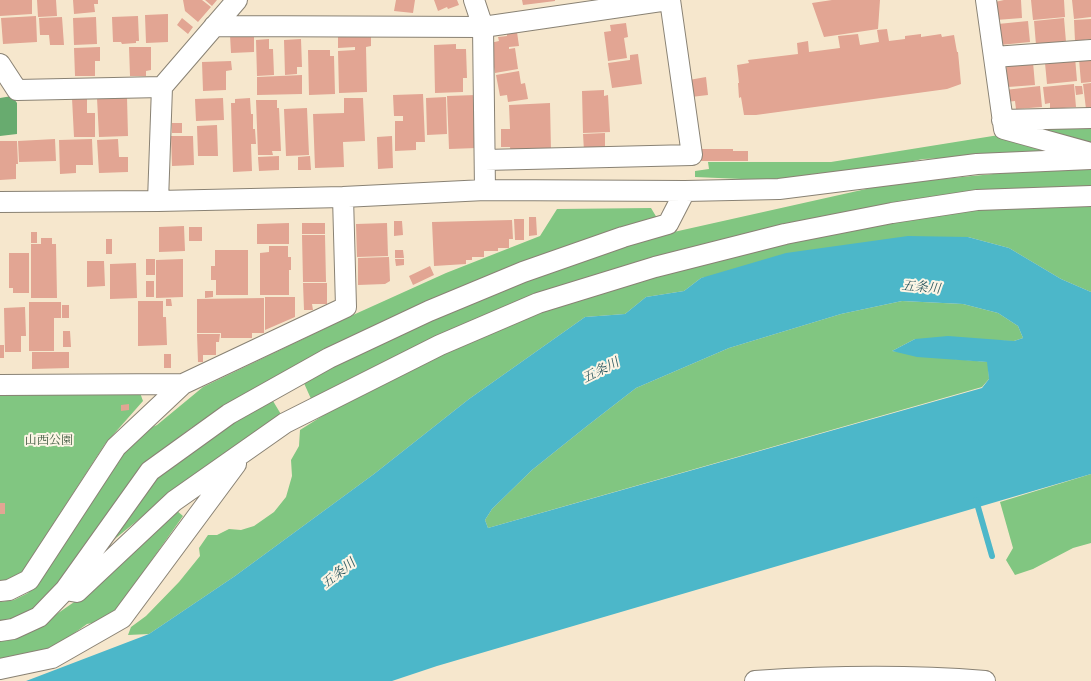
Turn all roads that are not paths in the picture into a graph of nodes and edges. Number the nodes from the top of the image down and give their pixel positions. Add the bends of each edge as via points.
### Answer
1 (237, 0) edge
2 (474, 0) edge
3 (669, 0) edge
4 (986, 0) edge
5 (622, 3) edge
6 (214, 26) junction
7 (483, 27) junction
8 (1091, 50) edge
9 (994, 57) junction
10 (0, 64) edge
11 (162, 87) junction
12 (1091, 118) edge
13 (1002, 120) junction
14 (1091, 153) edge
15 (1091, 159) edge
16 (485, 160) junction
17 (485, 190) junction
18 (685, 191) junction
19 (1091, 196) edge
20 (343, 197) junction
21 (158, 201) junction
22 (0, 202) edge
23 (183, 384) junction
24 (0, 385) edge
25 (247, 450) junction
26 (65, 590) junction
27 (0, 591) edge
28 (0, 631) edge
29 (0, 669) edge
30 (755, 681) edge
31 (985, 681) edge

1 - 6 street
2 - 7 street
3 - 5 street
3 - 16 street via 692,155
4 - 9 street
5 - 7 street
6 - 7 street
6 - 11 street
7 - 16 street
8 - 9 street
9 - 13 street
10 - 11 street via 17,90
11 - 21 street
12 - 13 street
13 - 14 street via 1004,129
15 - 18 street via 977,164 779,189
16 - 17 street
17 - 18 street
17 - 20 street
18 - 26 street via 668,224 523,272 429,311 329,358 229,414 150,471
19 - 25 street via 977,200 892,213 785,234 655,267 538,303 440,345 285,423
20 - 21 street
20 - 23 street via 346,307
21 - 22 street
23 - 24 street
23 - 27 street via 116,447 29,580 9,590
25 - 26 street via 174,501 77,592
25 - 29 street via 122,618 52,658
26 - 28 street via 39,617 13,629
30 - 31 street via 881,677

